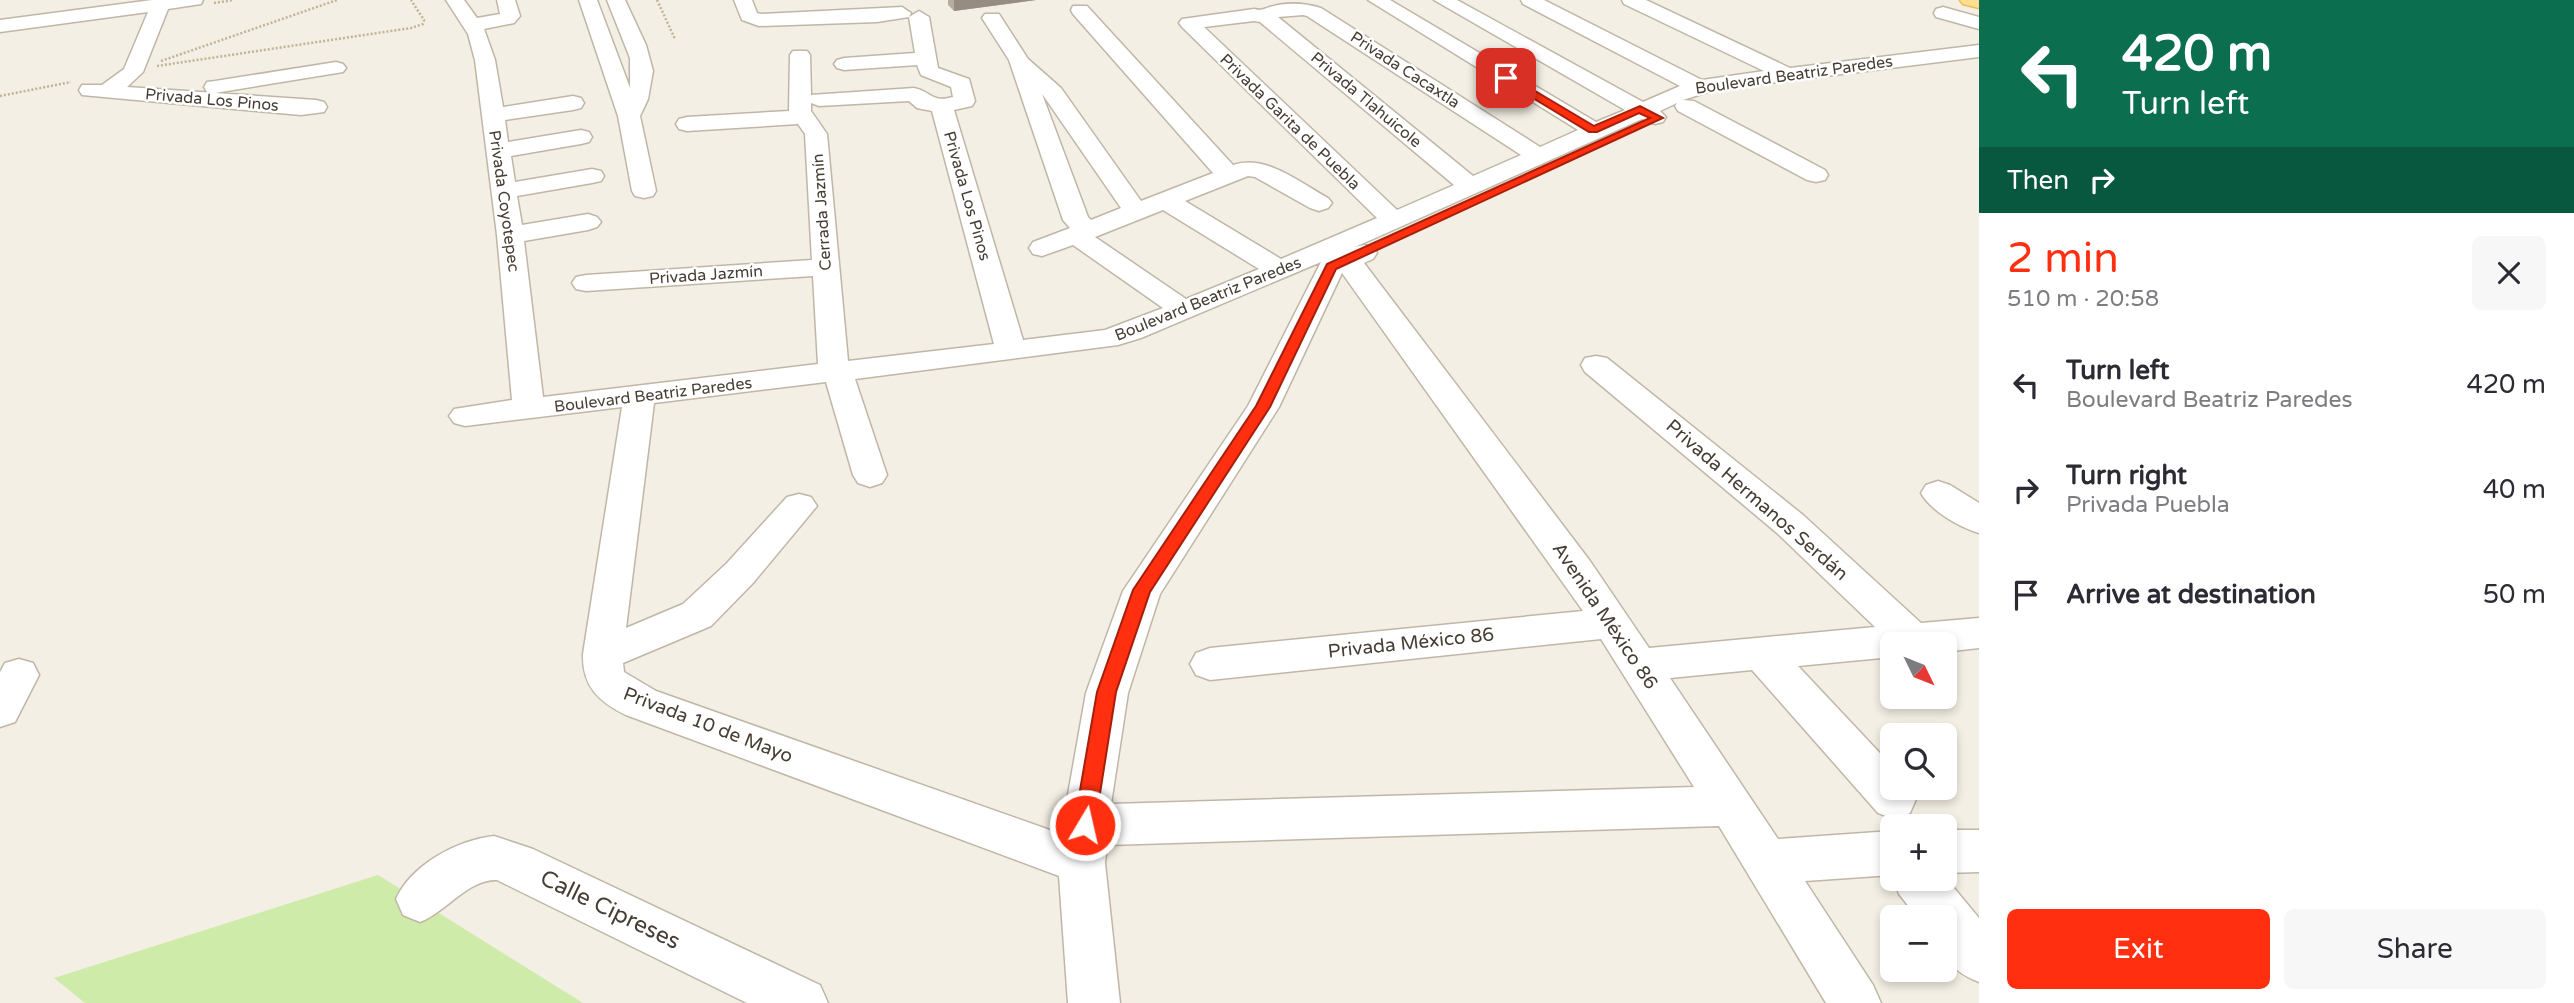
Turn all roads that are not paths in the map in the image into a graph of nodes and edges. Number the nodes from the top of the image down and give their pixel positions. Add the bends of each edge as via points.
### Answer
1 (455, 0) edge
2 (506, 0) edge
3 (588, 0) edge
4 (767, 0) edge
5 (1377, 0) edge
6 (1443, 0) edge
7 (1530, 0) edge
8 (1631, 0) edge
9 (1970, 0) edge
10 (202, 2) edge
11 (1979, 2) edge
12 (126, 5) edge
13 (160, 5) junction
14 (745, 6) edge
15 (620, 10) edge
16 (1080, 10) dead end
17 (1943, 13) dead end
18 (1266, 14) junction
19 (992, 18) dead end
20 (11, 19) edge
21 (914, 20) junction
22 (1979, 23) edge
23 (597, 24) junction
24 (471, 25) junction
25 (849, 34) dead end
26 (1979, 51) edge
27 (800, 55) dead end
28 (926, 58) junction
29 (1019, 60) junction
30 (1979, 61) edge
31 (844, 64) dead end
32 (336, 68) dead end
33 (1788, 75) junction
34 (177, 96) junction
35 (1693, 96) junction
36 (573, 103) dead end
37 (316, 107) dead end
38 (942, 107) junction
39 (812, 108) junction
40 (1649, 114) junction
41 (492, 115) junction
42 (629, 116) junction
43 (687, 124) dead end
44 (1593, 130) junction
45 (581, 137) dead end
46 (498, 151) junction
47 (1537, 155) junction
48 (1228, 175) junction
49 (592, 176) dead end
50 (1816, 176) dead end
51 (1470, 186) junction
52 (504, 191) junction
53 (644, 191) dead end
54 (1166, 200) junction
55 (1319, 204) dead end
56 (1136, 211) junction
57 (1393, 220) junction
58 (588, 222) dead end
59 (1081, 233) junction
60 (510, 235) junction
61 (1042, 248) dead end
62 (1337, 255) junction
63 (826, 267) junction
64 (1280, 270) junction
65 (586, 283) dead end
66 (1184, 310) junction
67 (1008, 341) junction
68 (1596, 365) dead end
69 (835, 373) junction
70 (639, 397) junction
71 (529, 409) junction
72 (465, 416) dead end
73 (870, 475) dead end
74 (1938, 493) dead end
75 (799, 506) dead end
76 (1979, 520) edge
77 (1612, 623) junction
78 (1905, 632) edge
79 (1979, 633) edge
80 (1957, 635) edge
81 (1880, 643) edge
82 (603, 654) junction
83 (1763, 655) junction
84 (1210, 664) dead end
85 (1640, 665) junction
86 (1880, 783) edge
87 (1731, 806) junction
88 (1083, 844) junction
89 (1979, 851) edge
90 (1957, 852) edge
91 (1880, 854) edge
92 (1766, 862) junction
93 (1926, 891) edge
94 (420, 899) dead end
95 (1979, 957) edge
96 (802, 1003) edge
97 (1094, 1003) edge
98 (1855, 1003) edge

1 - 24 street, Privada Coyotepec
2 - 24 street via 507,19
3 - 23 street
4 - 14 street via 766,8
5 - 44 street
6 - 40 street
7 - 35 street
8 - 33 street
9 - 11 main road
10 - 13 street
12 - 13 street
12 - 20 street via 49,20
13 - 34 street, Privada Los Pinos via 132,72 98,90
14 - 21 street via 751,18 759,20 877,16
15 - 23 street
15 - 42 street via 643,64 641,96
16 - 48 street
17 - 22 street
18 - 47 street, Privada Cacaxtla via 1308,9
18 - 51 street, Privada Tlahuicole
18 - 57 street, Privada Garita de Puebla via 1189,26
19 - 29 street
21 - 25 street
21 - 28 street
23 - 42 street
24 - 41 street, Privada Coyotepec via 478,33 485,60
26 - 33 street, Boulevard Beatriz Paredes
27 - 39 street, Cerrada Jazmín via 800,111
28 - 31 street
28 - 38 street, Privada Los Pinos via 930,73 962,86 964,101
29 - 56 street via 1053,93
29 - 59 street
30 - 35 street, Boulevard Beatriz Paredes
32 - 34 street
33 - 35 street, Boulevard Beatriz Paredes
34 - 37 street, Privada Los Pinos
35 - 40 street, Boulevard Beatriz Paredes
35 - 50 street
36 - 41 street
38 - 39 street via 925,103 914,94
38 - 67 street, Privada Los Pinos
39 - 43 street
39 - 63 street, Cerrada Jazmín
40 - 44 street, Boulevard Beatriz Paredes
40 - 62 street, Boulevard Beatriz Paredes
41 - 46 street, Privada Coyotepec
42 - 53 street
44 - 47 street, Boulevard Beatriz Paredes
45 - 46 street
46 - 52 street, Privada Coyotepec
47 - 51 street, Boulevard Beatriz Paredes
48 - 54 street
48 - 55 street via 1257,169
49 - 52 street
51 - 57 street, Boulevard Beatriz Paredes
52 - 60 street, Privada Coyotepec
54 - 56 street
54 - 64 street
56 - 59 street
57 - 62 street, Boulevard Beatriz Paredes
58 - 60 street
59 - 61 street
59 - 66 street
60 - 71 street, Privada Coyotepec
62 - 64 street, Boulevard Beatriz Paredes
62 - 77 street, Avenida México 86 via 1357,271
62 - 88 street, Boulevard Beatriz Paredes via 1263,407 1142,590 1107,692
63 - 65 street, Privada Jazmín
63 - 69 street, Cerrada Jazmín
64 - 66 street, Boulevard Beatriz Paredes
66 - 67 street, Boulevard Beatriz Paredes via 1108,339
67 - 69 street, Boulevard Beatriz Paredes
68 - 78 street, Privada Hermanos Serdán via 1790,524
69 - 70 street, Boulevard Beatriz Paredes
69 - 73 street, Cerrada Jazmín via 842,382
70 - 71 street, Boulevard Beatriz Paredes
70 - 82 street, Privada 10 de Mayo
71 - 72 street, Boulevard Beatriz Paredes
74 - 76 street
75 - 82 street via 697,615
77 - 84 street, Privada México 86
77 - 85 street, Avenida México 86
79 - 80 street
81 - 83 street
82 - 88 street, Privada 10 de Mayo via 604,678 640,703
83 - 85 street
83 - 86 street
85 - 87 street, Avenida México 86
87 - 88 street
87 - 92 street, Avenida México 86
88 - 97 street, Boulevard Beatriz Paredes
89 - 90 street
91 - 92 street
92 - 98 street, Avenida México 86
93 - 95 street
94 - 96 street, Calle Cipreses via 446,878 494,858 516,864

